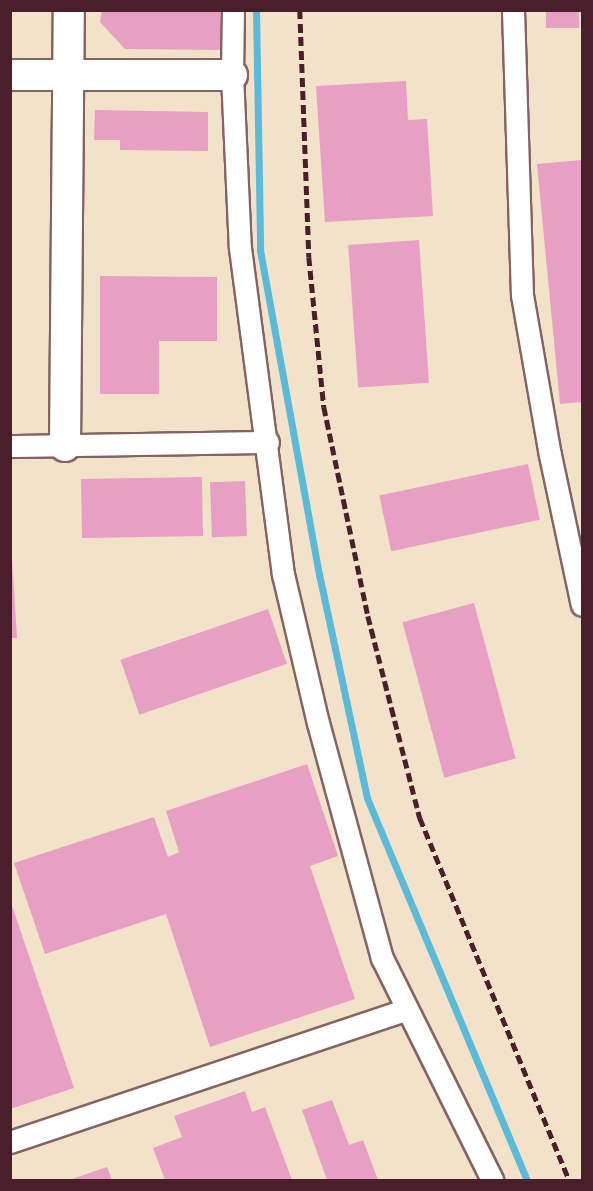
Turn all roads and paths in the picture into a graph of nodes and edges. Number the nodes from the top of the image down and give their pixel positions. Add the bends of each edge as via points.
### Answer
1 (69, 10) edge
2 (233, 10) edge
3 (513, 10) edge
4 (66, 74) junction
5 (10, 75) edge
6 (232, 75) junction
7 (268, 442) junction
8 (10, 446) edge
9 (65, 446) junction
10 (582, 605) edge
11 (405, 1010) junction
12 (10, 1142) edge
13 (492, 1180) edge

1 - 4 street
2 - 6 street
3 - 10 street via 522,295
4 - 5 street
4 - 6 street
4 - 9 street
6 - 7 street via 240,248
7 - 9 street
7 - 11 street via 283,574 318,723 381,958
8 - 9 street
11 - 12 street
11 - 13 street

